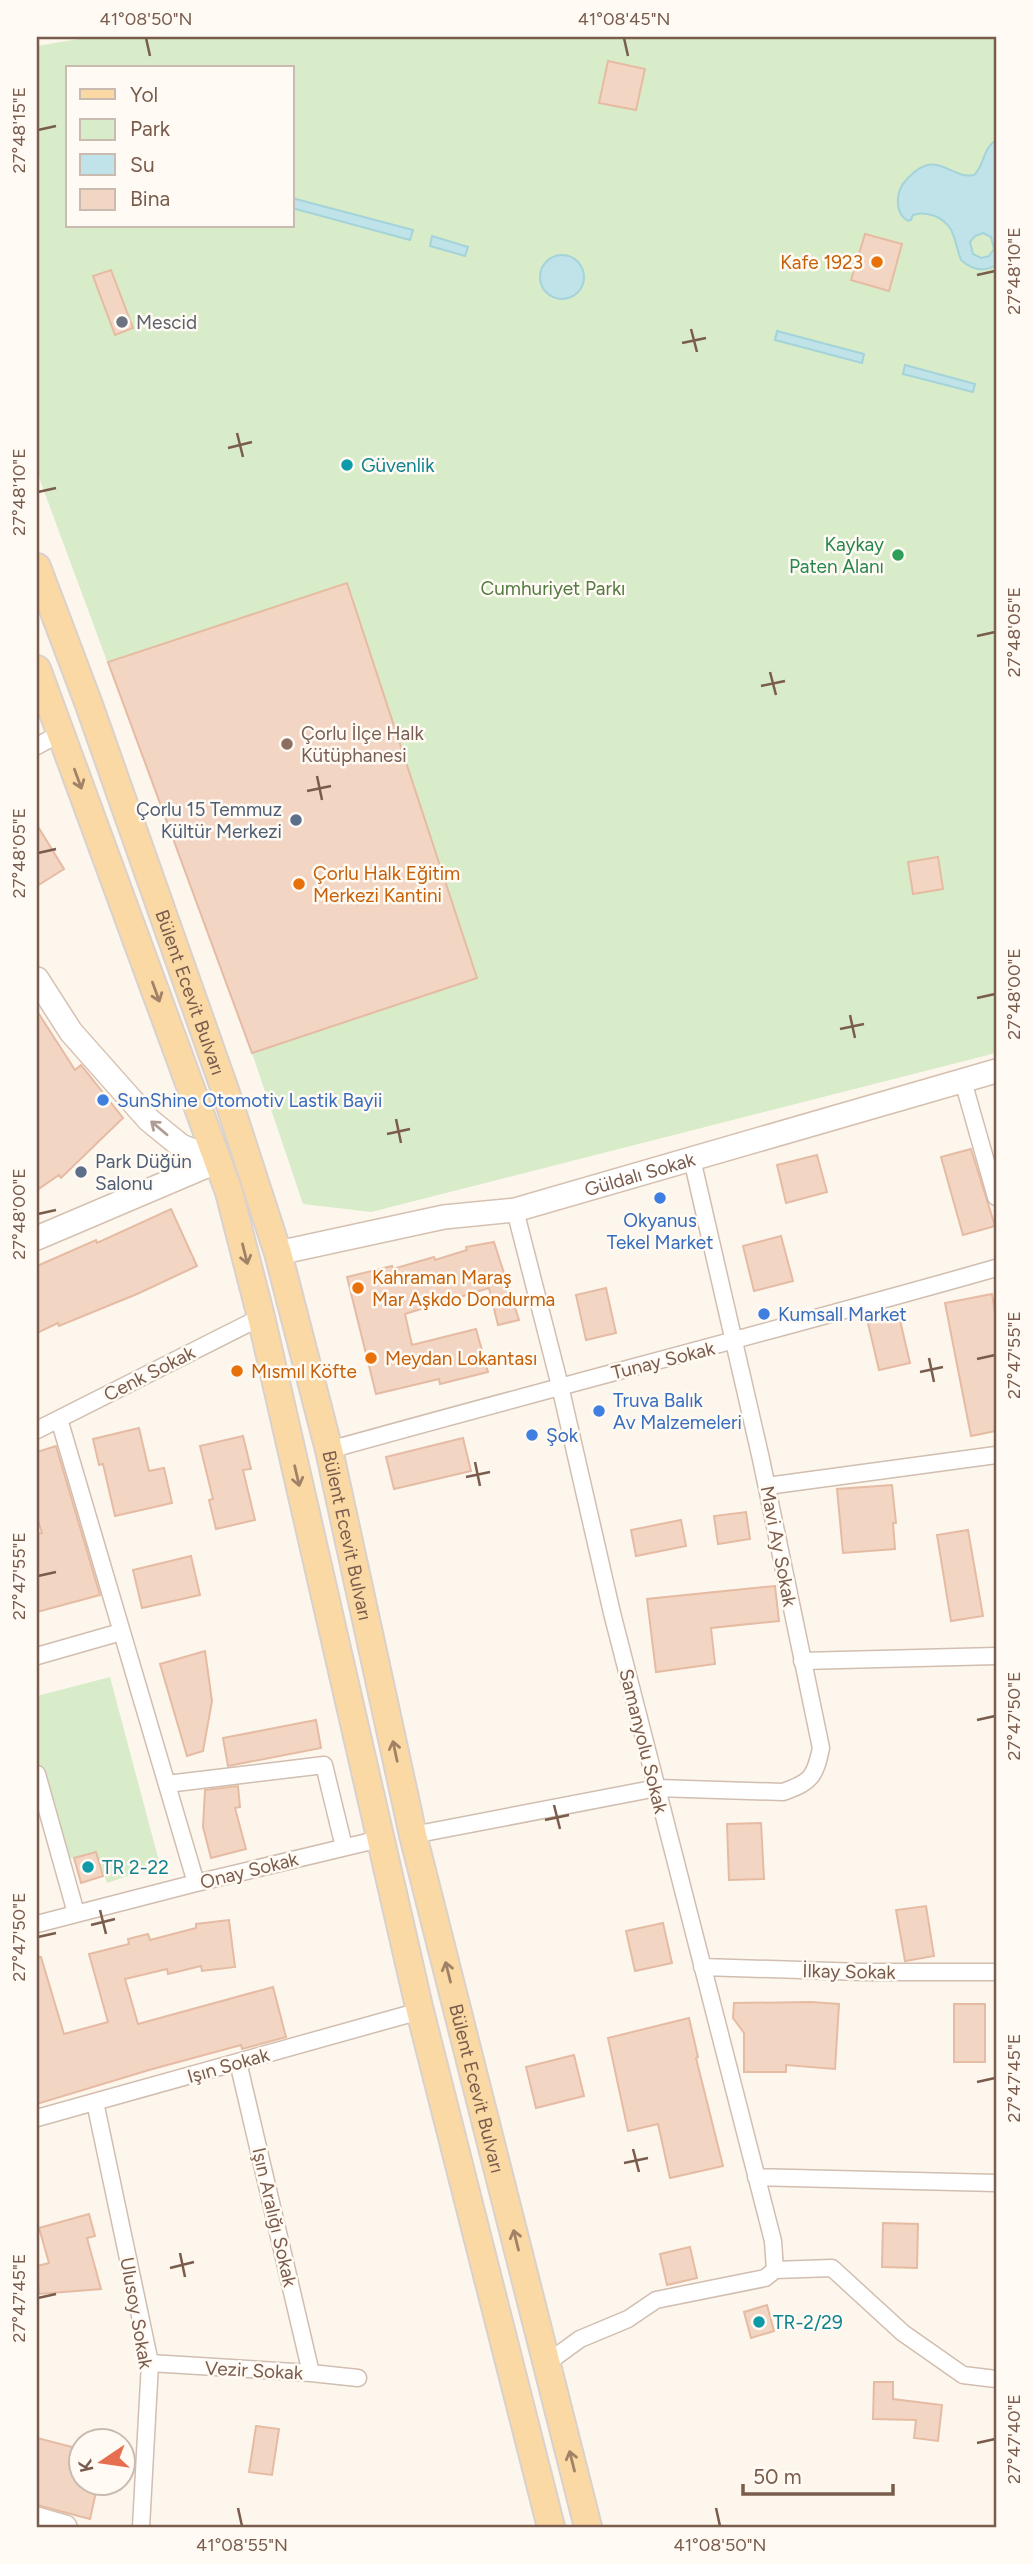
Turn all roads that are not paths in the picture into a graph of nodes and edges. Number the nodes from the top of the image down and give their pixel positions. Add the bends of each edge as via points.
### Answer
1 (37, 567) edge
2 (37, 669) edge
3 (61, 733) junction
4 (37, 746) edge
5 (37, 979) edge
6 (996, 1071) edge
7 (963, 1080) junction
8 (246, 1151) junction
9 (692, 1159) junction
10 (218, 1161) junction
11 (229, 1192) junction
12 (996, 1197) edge
13 (514, 1210) junction
14 (37, 1238) edge
15 (278, 1253) junction
16 (996, 1268) edge
17 (292, 1306) junction
18 (261, 1317) junction
19 (733, 1342) junction
20 (560, 1386) junction
21 (60, 1419) junction
22 (37, 1430) edge
23 (329, 1450) junction
24 (996, 1455) edge
25 (766, 1486) junction
26 (121, 1632) junction
27 (37, 1656) edge
28 (996, 1656) edge
29 (803, 1661) junction
30 (37, 1774) edge
31 (167, 1784) junction
32 (657, 1788) junction
33 (413, 1835) junction
34 (380, 1839) junction
35 (344, 1847) junction
36 (196, 1882) junction
37 (76, 1913) junction
38 (37, 1924) edge
39 (702, 1967) junction
40 (996, 1972) edge
41 (420, 2011) junction
42 (238, 2062) junction
43 (95, 2102) junction
44 (37, 2118) edge
45 (756, 2177) junction
46 (996, 2183) edge
47 (775, 2270) junction
48 (150, 2363) junction
49 (547, 2363) junction
50 (312, 2373) junction
51 (358, 2378) dead end
52 (996, 2379) edge
53 (37, 2519) edge
54 (65, 2527) edge
55 (141, 2527) edge
56 (551, 2527) edge
57 (588, 2527) edge

1 - 8 main road, Bülent Ecevit Bulvarı
2 - 3 main road, Bülent Ecevit Bulvarı
3 - 4 street
3 -> 10 main road, Bülent Ecevit Bulvarı
10 -> 5 street via 181,1146 149,1119 71,1032
6 - 7 street, Güldalı Sokak
7 - 9 street, Güldalı Sokak
7 - 12 street
8 - 10 main road
8 - 15 main road, Bülent Ecevit Bulvarı
9 - 13 street, Güldalı Sokak
9 - 19 street, Mavi Ay Sokak
10 - 11 main road, Bülent Ecevit Bulvarı
10 - 14 street
11 - 15 main road
11 -> 18 main road, Bülent Ecevit Bulvarı
13 - 15 street, Güldalı Sokak via 444,1217
13 - 20 street, Samanyolu Sokak
15 - 17 main road, Bülent Ecevit Bulvarı
15 - 18 main road
16 - 19 street, Tunay Sokak
17 - 18 main road
17 - 23 main road, Bülent Ecevit Bulvarı
18 - 21 street, Cenk Sokak
18 -> 34 main road, Bülent Ecevit Bulvarı
19 - 20 street, Tunay Sokak
19 - 25 street, Mavi Ay Sokak
20 - 23 street, Tunay Sokak
20 - 32 street, Samanyolu Sokak
21 - 22 street, Cenk Sokak
21 - 26 street
33 -> 23 main road, Bülent Ecevit Bulvarı
24 - 25 street
25 - 29 street, Mavi Ay Sokak
26 - 27 street
26 - 31 street
28 - 29 street
29 - 32 street, Mavi Ay Sokak via 821,1748 816,1772 801,1786 783,1792
30 - 37 street
31 - 35 street via 324,1765
31 - 36 street
32 - 33 street, Mavi Ay Sokak
32 - 39 street, Samanyolu Sokak
49 -> 33 main road, Bülent Ecevit Bulvarı
34 - 35 street, Onay Sokak
34 - 41 main road, Bülent Ecevit Bulvarı
35 - 36 street, Onay Sokak
36 - 37 street, Onay Sokak
37 - 38 street, Onay Sokak
39 - 40 street, İlkay Sokak
39 - 45 street, Samanyolu Sokak
41 - 42 street, Işın Sokak
41 - 56 main road, Bülent Ecevit Bulvarı
42 - 43 street, Işın Sokak
42 - 50 street, Işın Aralığı Sokak
43 - 44 street, Işın Sokak
43 - 48 street, Ulusoy Sokak
45 - 46 street
45 - 47 street, Samanyolu Sokak via 773,2241
47 - 49 street via 765,2278 656,2300 628,2319 580,2339
47 - 52 street via 832,2267 903,2333 963,2375
48 - 50 street, Vezir Sokak
48 - 55 street, Ulusoy Sokak
57 -> 49 main road, Bülent Ecevit Bulvarı
50 - 51 street, Vezir Sokak
53 - 54 street

